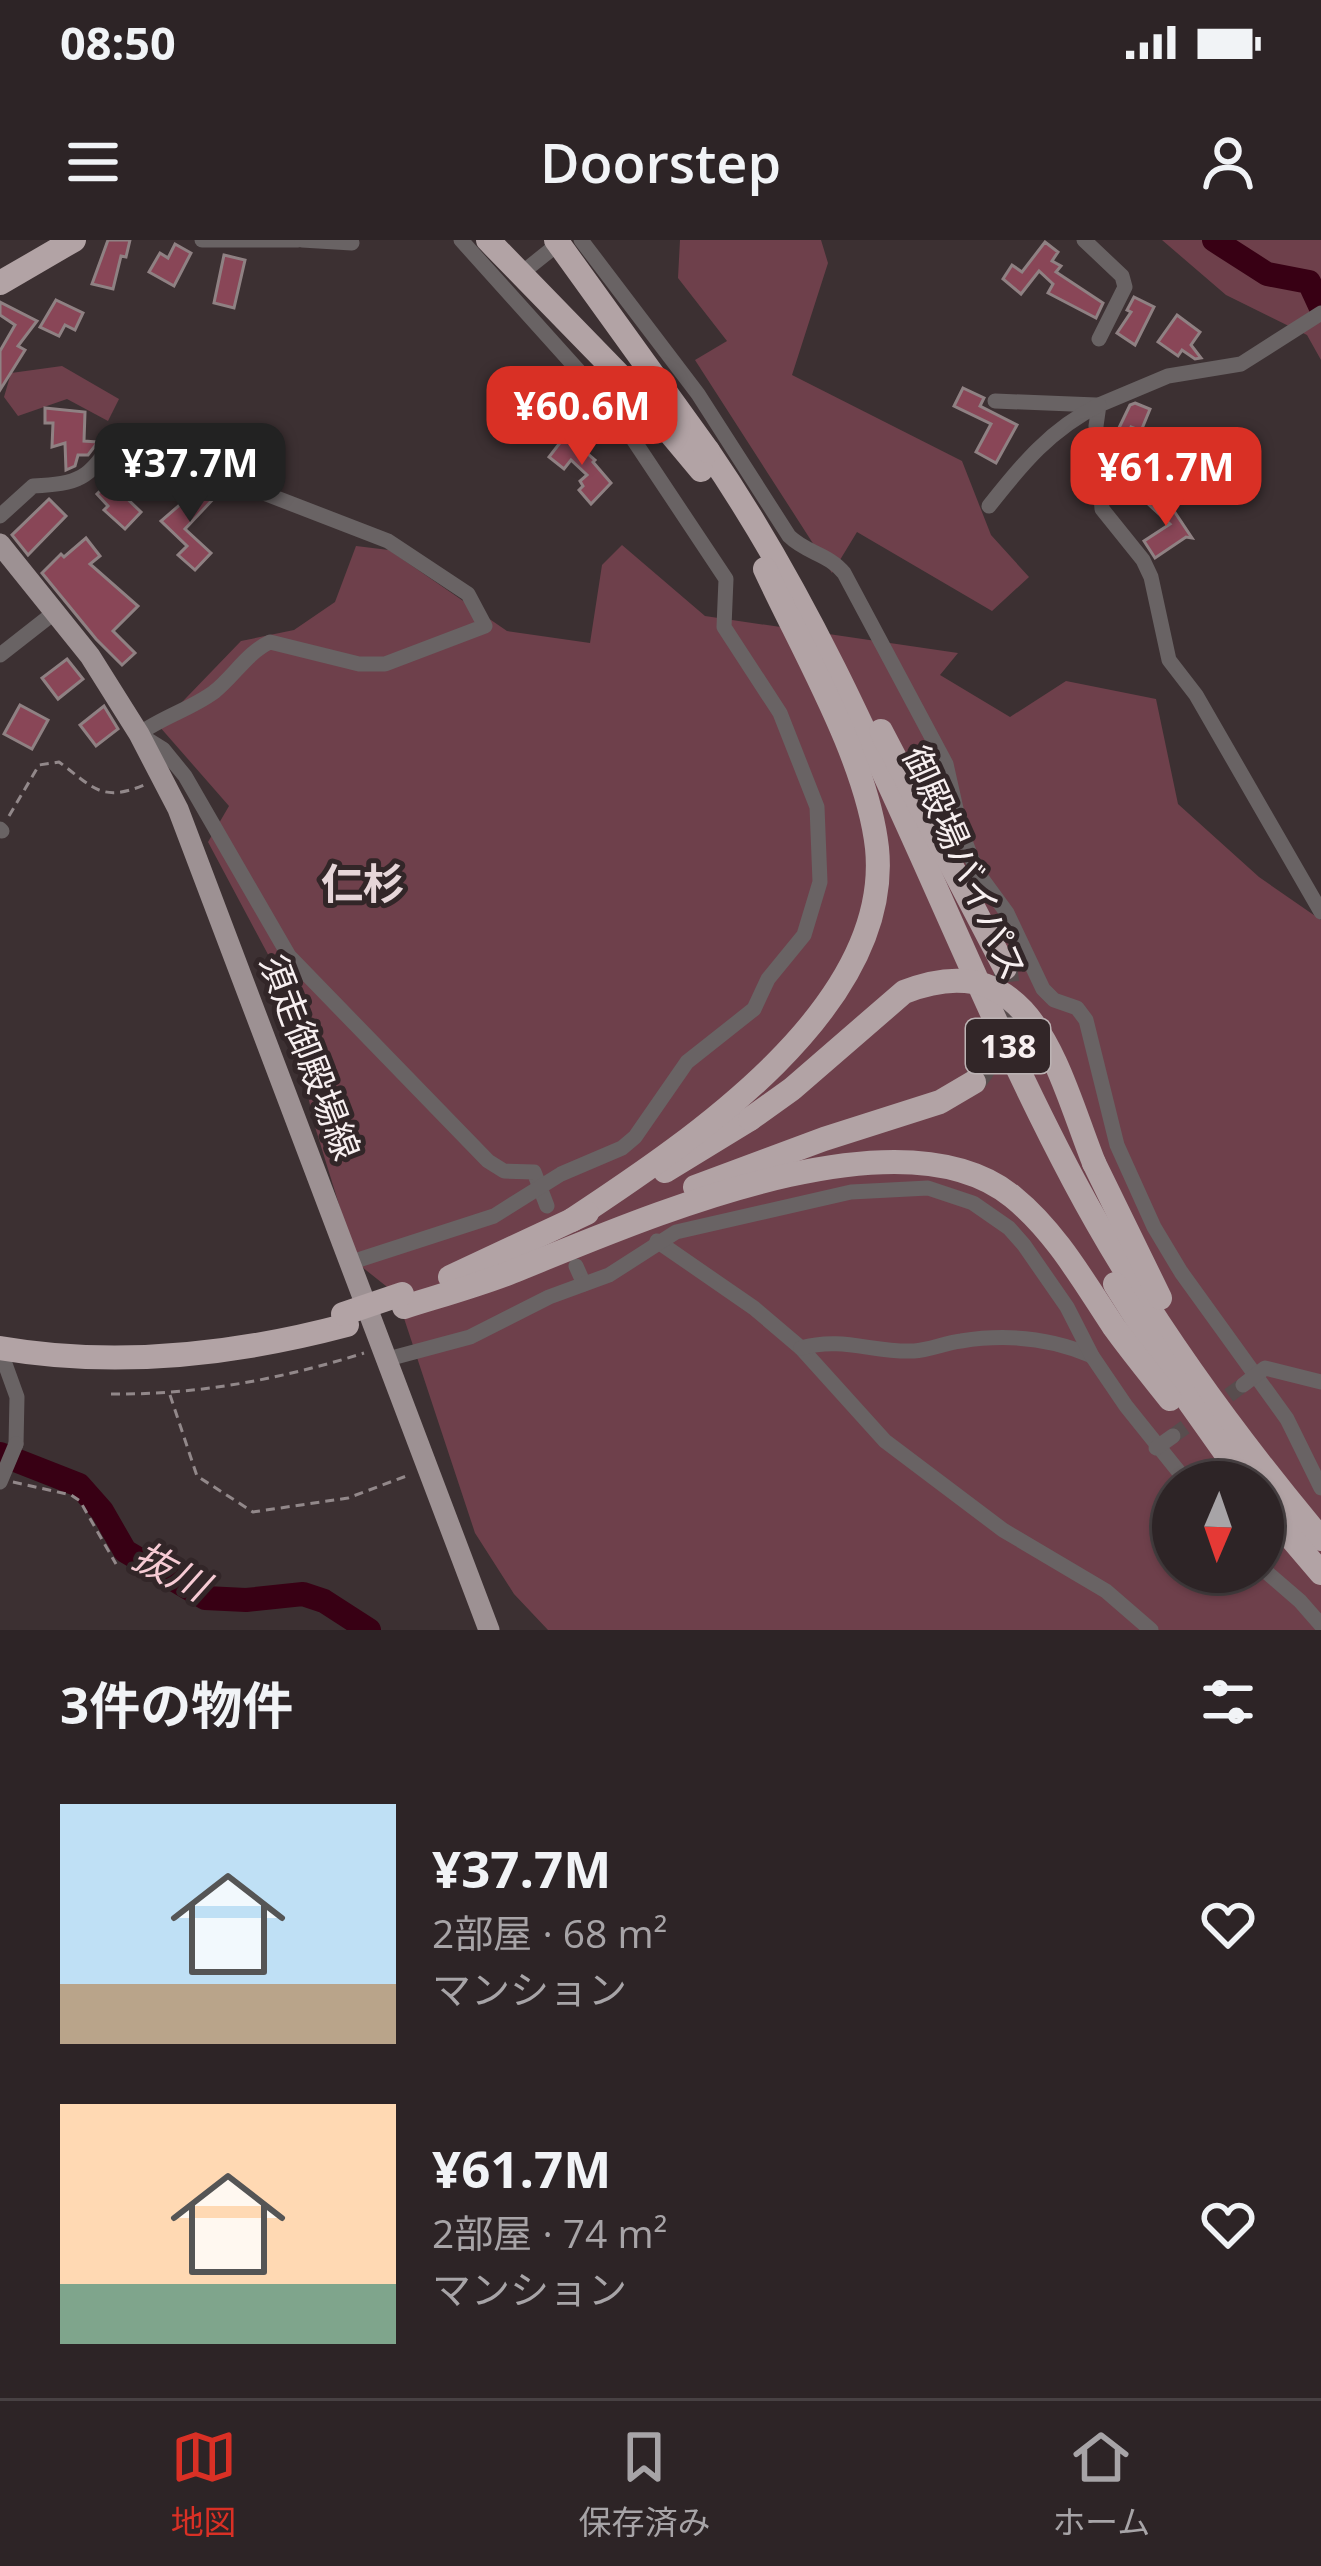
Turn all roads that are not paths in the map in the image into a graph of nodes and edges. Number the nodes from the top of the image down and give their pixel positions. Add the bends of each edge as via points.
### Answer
1 (74, 240) edge
2 (202, 240) edge
3 (300, 240) edge
4 (461, 240) edge
5 (488, 240) edge
6 (559, 240) edge
7 (581, 240) edge
8 (1084, 240) edge
9 (352, 243) dead end
10 (0, 283) edge
11 (504, 288) junction
12 (1319, 314) edge
13 (1099, 339) dead end
14 (995, 400) dead end
15 (1099, 405) junction
16 (705, 460) junction
17 (989, 506) dead end
18 (0, 516) edge
19 (0, 544) edge
20 (771, 563) junction
21 (55, 612) junction
22 (0, 655) edge
23 (139, 734) junction
24 (1321, 912) edge
25 (1005, 968) tunnel mouth
26 (974, 1082) tunnel mouth
27 (540, 1187) junction
28 (547, 1206) dead end
29 (572, 1220) junction
30 (657, 1241) junction
31 (352, 1262) junction
32 (576, 1266) dead end
33 (584, 1284) junction
34 (467, 1286) junction
35 (403, 1301) junction
36 (4, 1344) edge
37 (800, 1348) junction
38 (386, 1353) junction
39 (1092, 1356) junction
40 (1249, 1380) junction
41 (1321, 1382) edge
42 (1172, 1436) tunnel mouth
43 (1156, 1448) junction
44 (1167, 1461) edge
45 (1225, 1461) edge
46 (1230, 1461) edge
47 (0, 1480) edge
48 (1321, 1487) edge
49 (1290, 1502) junction
50 (1284, 1530) edge
51 (1321, 1539) edge
52 (1321, 1574) edge
53 (1284, 1587) edge
54 (1321, 1625) edge
55 (489, 1630) edge
56 (1151, 1630) edge

1 - 10 highway
2 - 3 street
3 - 9 street
4 - 11 street
5 - 16 highway, 138, bridge
6 - 11 street
6 - 16 highway, 138, bridge
7 - 40 street via 698,394 789,536 844,573 946,764 977,872 1007,913 1042,989 1086,1021 1117,1145 1154,1227
8 - 13 street via 1124,287
11 - 27 street via 613,409 721,570 728,587 724,628 795,743 821,832 814,911 754,1009 687,1062 622,1148
12 - 15 street via 1241,364 1168,376
14 - 15 street
15 - 17 street via 1036,447
15 - 24 street via 1102,509 1151,577 1169,659
16 - 20 highway, 御殿場バイパス / 138
18 - 23 street via 33,486 81,479 113,440 388,541 469,594 485,626 385,664 270,643 210,695
19 - 21 main road, 須走御殿場線
20 - 25 highway via 893,751
20 - 29 highway via 861,781 877,847 873,912 850,970 777,1060 660,1160
20 - 46 highway, 御殿場バイパス / 138 via 1062,1188
20 - 49 highway, 御殿場バイパス / 138 via 869,740 1074,1181 1164,1331
21 - 22 street
21 - 23 main road, 須走御殿場線
23 - 27 street via 185,776 289,956 488,1161 503,1171 534,1172
23 - 31 main road, 須走御殿場線 via 196,850
26 - 34 highway via 940,1102 723,1176
27 - 28 street
27 - 31 street via 483,1221
29 - 35 highway
29 - 49 highway, bridge via 750,1119 904,992 966,981 1002,993 1034,1021 1150,1280
30 - 33 street
30 - 37 street
30 - 39 street via 850,1192 904,1187 951,1194 993,1215 1024,1245
31 - 38 main road, 須走御殿場線
32 - 33 street
33 - 38 street via 470,1337
34 - 35 highway
34 - 45 highway via 705,1197 874,1163 947,1165 978,1175 1040,1223
35 - 36 highway via 258,1346 170,1356 83,1357
36 - 47 street, bridge via 17,1397 16,1444
37 - 39 street via 826,1341 913,1351 1027,1338
37 - 56 street via 885,1442
38 - 55 main road, 須走御殿場線
39 - 43 street
40 - 41 street via 1264,1367
40 - 48 street via 1287,1419
42 - 43 street
43 - 44 street
49 - 51 highway, 御殿場バイパス / 138
50 - 52 highway
53 - 54 street

